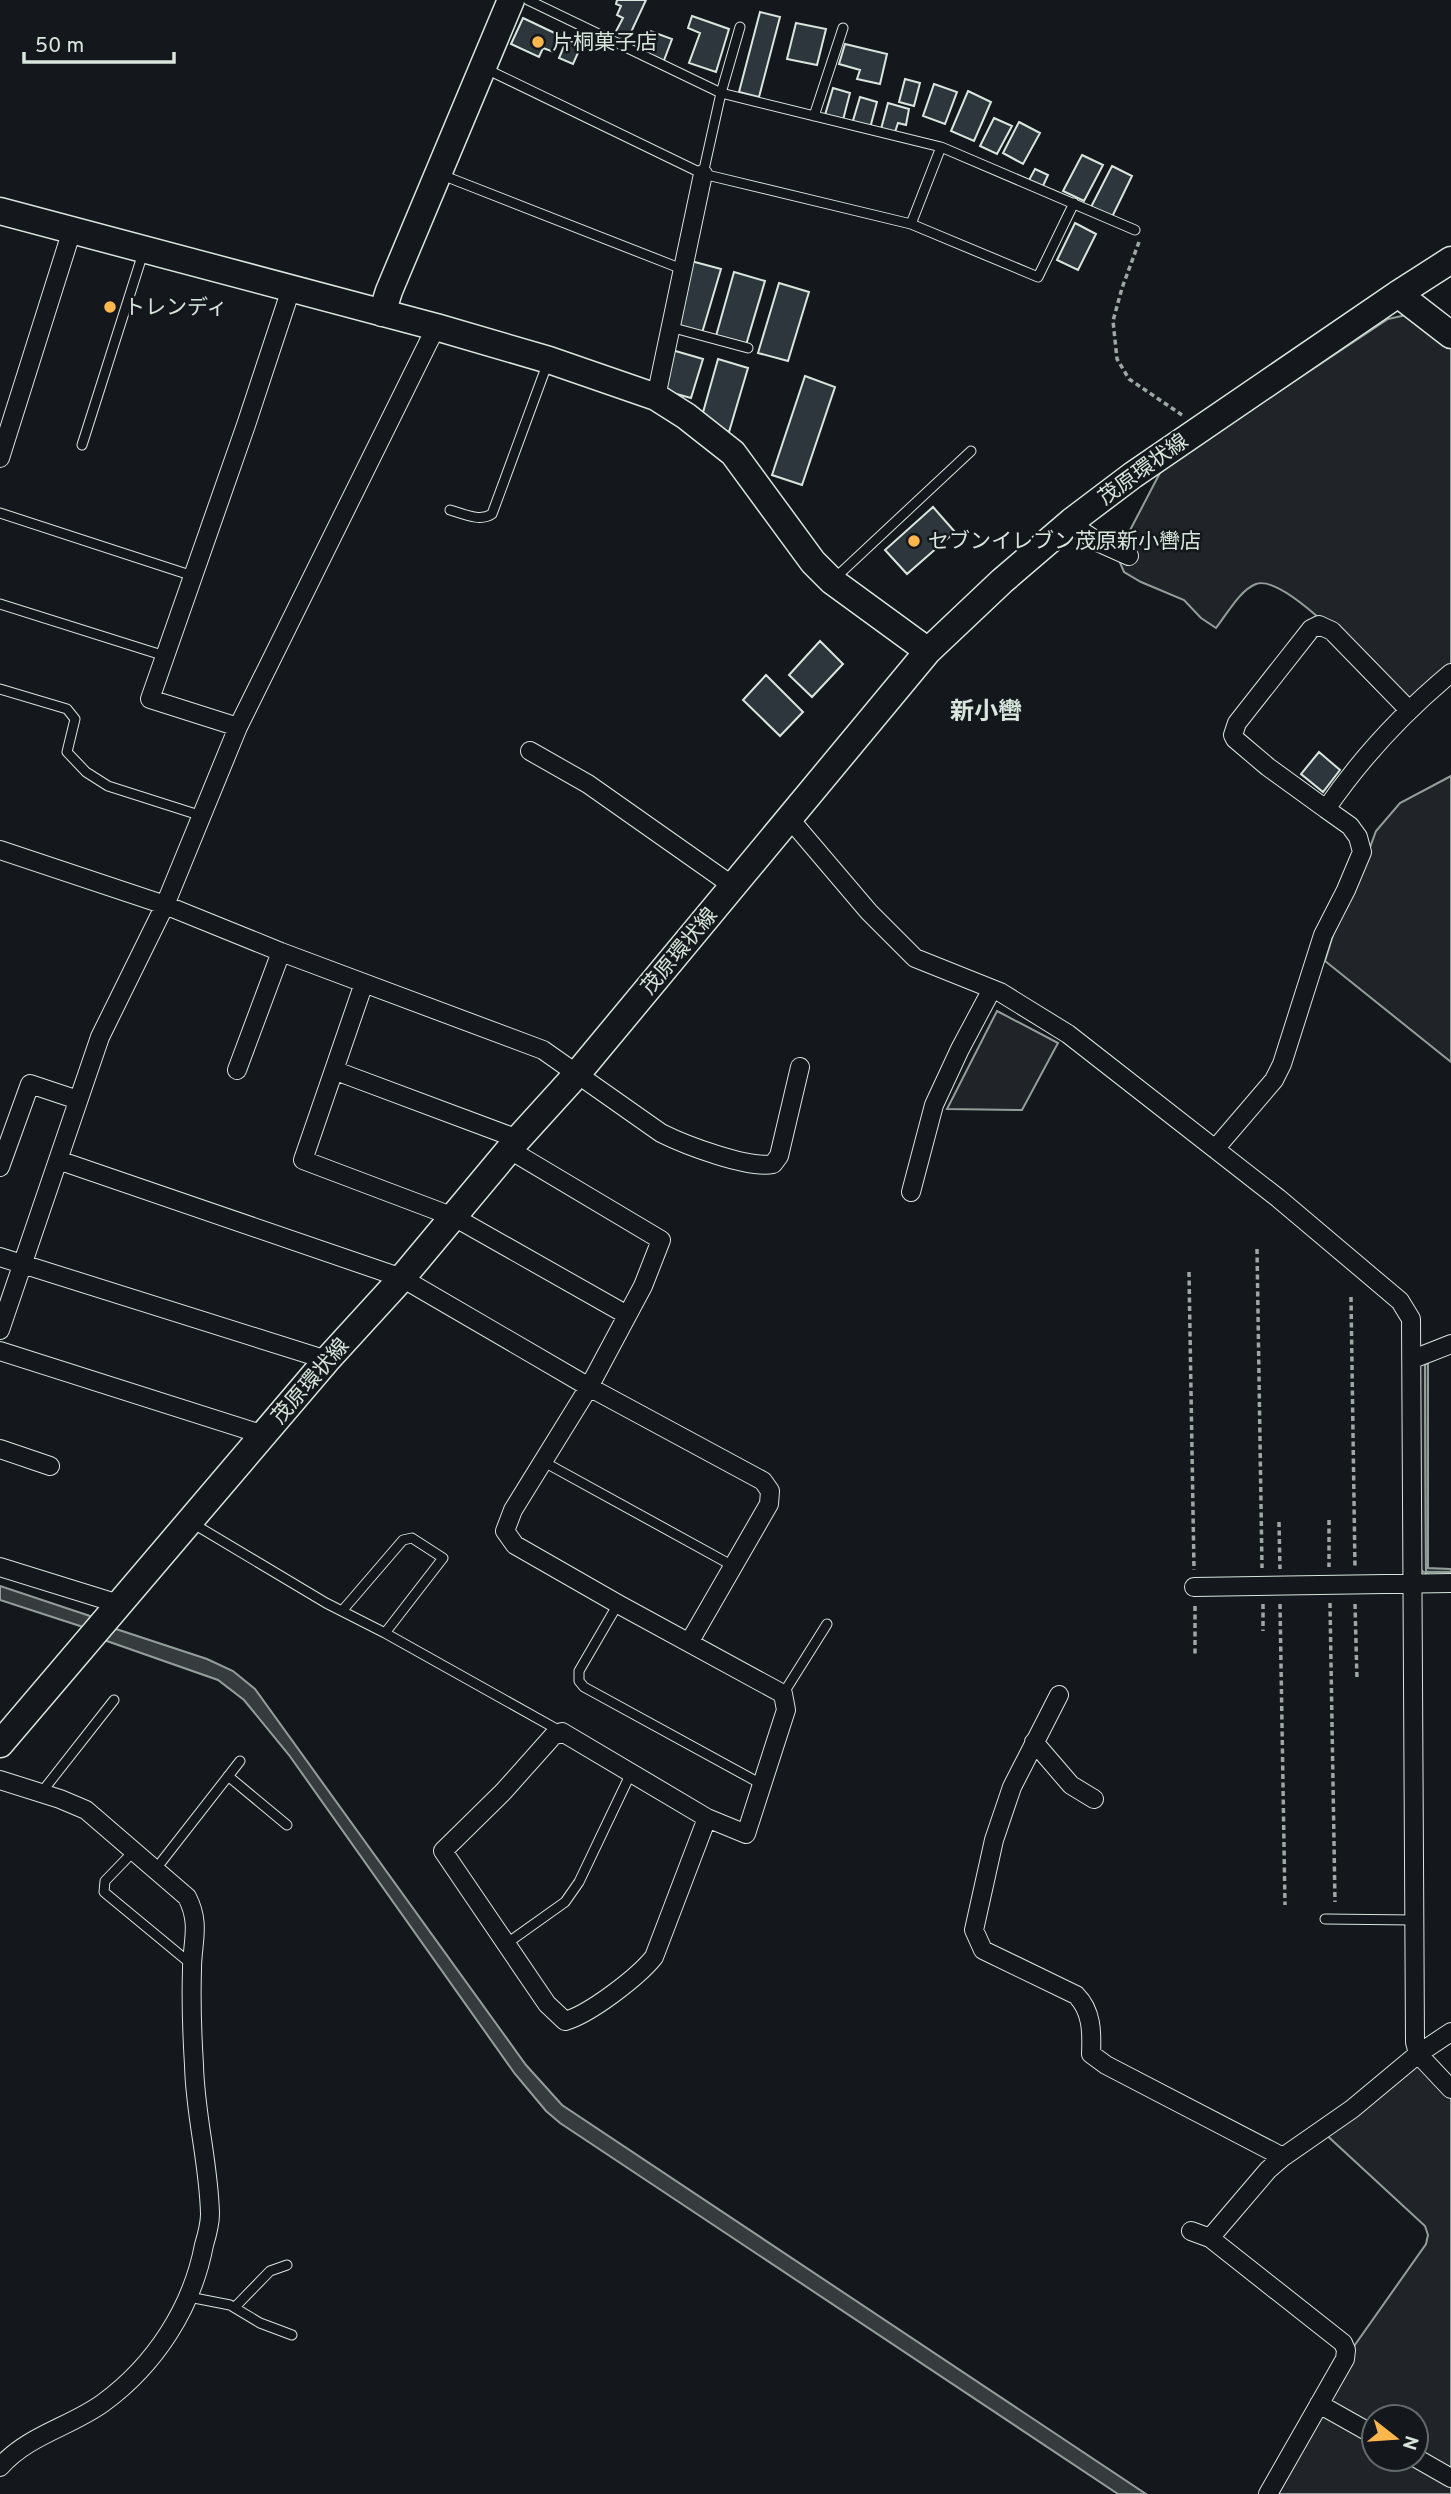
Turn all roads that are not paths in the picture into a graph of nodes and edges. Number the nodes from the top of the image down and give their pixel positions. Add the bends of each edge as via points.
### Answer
1 (511, 0) edge
2 (528, 0) edge
3 (740, 27) dead end
4 (843, 28) dead end
5 (483, 68) junction
6 (721, 93) junction
7 (814, 116) junction
8 (941, 147) junction
9 (438, 173) junction
10 (703, 174) junction
11 (1074, 203) junction
12 (0, 211) edge
13 (911, 224) junction
14 (72, 230) junction
15 (1135, 230) road end
16 (144, 249) junction
17 (1451, 260) edge
18 (681, 269) junction
19 (291, 289) junction
20 (1398, 294) junction
21 (382, 313) junction
22 (436, 327) junction
23 (670, 327) junction
24 (1451, 335) edge
25 (748, 348) dead end
26 (549, 360) junction
27 (656, 397) junction
28 (82, 445) dead end
29 (971, 451) dead end
30 (0, 458) edge
31 (450, 510) dead end
32 (0, 513) edge
33 (1069, 523) junction
34 (1129, 555) dead end
35 (193, 576) junction
36 (832, 581) junction
37 (0, 604) edge
38 (928, 651) junction
39 (165, 656) junction
40 (1451, 673) edge
41 (0, 689) edge
42 (1409, 710) junction
43 (238, 727) junction
44 (530, 751) dead end
45 (1326, 809) junction
46 (202, 817) junction
47 (789, 818) junction
48 (0, 850) edge
49 (733, 886) junction
50 (165, 905) junction
51 (281, 951) junction
52 (364, 983) junction
53 (992, 989) junction
54 (800, 1068) dead end
55 (237, 1070) dead end
56 (335, 1071) junction
57 (577, 1074) junction
58 (78, 1100) junction
59 (514, 1144) junction
60 (1215, 1149) junction
61 (58, 1160) junction
62 (0, 1167) edge
63 (911, 1192) dead end
64 (454, 1217) junction
65 (0, 1257) edge
66 (22, 1264) junction
67 (402, 1278) junction
68 (627, 1315) junction
69 (0, 1330) edge
70 (1451, 1343) edge
71 (0, 1351) edge
72 (1413, 1359) junction
73 (327, 1360) junction
74 (589, 1387) junction
75 (264, 1435) junction
76 (0, 1449) edge
77 (544, 1462) junction
78 (50, 1466) dead end
79 (190, 1521) junction
80 (733, 1566) junction
81 (0, 1567) edge
82 (1413, 1583) junction
83 (1451, 1583) edge
84 (1194, 1587) road end
85 (119, 1604) junction
86 (618, 1604) junction
87 (342, 1611) junction
88 (827, 1624) dead end
89 (385, 1633) junction
90 (690, 1641) junction
91 (783, 1694) junction
92 (1059, 1695) dead end
93 (114, 1700) dead end
94 (562, 1732) junction
95 (1034, 1742) junction
96 (0, 1744) edge
97 (240, 1761) dead end
98 (631, 1773) junction
99 (228, 1776) junction
100 (0, 1780) edge
101 (763, 1785) junction
102 (41, 1793) junction
103 (1094, 1799) dead end
104 (708, 1818) junction
105 (287, 1825) dead end
106 (134, 1851) junction
107 (155, 1870) junction
108 (1325, 1920) dead end
109 (1416, 1920) junction
110 (506, 1944) junction
111 (192, 1964) junction
112 (1451, 2032) edge
113 (1418, 2054) junction
114 (1451, 2090) edge
115 (1283, 2157) junction
116 (1191, 2231) dead end
117 (1210, 2238) junction
118 (287, 2265) dead end
119 (189, 2297) junction
120 (235, 2307) junction
121 (292, 2334) dead end
122 (1320, 2404) junction
123 (1360, 2427) edge
124 (1430, 2466) edge
125 (0, 2467) edge
126 (1451, 2478) edge
127 (1268, 2494) edge

1 - 5 main road
2 - 6 lane
3 - 6 lane
4 - 7 lane
5 - 9 main road
5 - 10 lane
6 - 7 lane
6 - 10 lane
7 - 8 lane
8 - 11 lane
8 - 13 lane
9 - 18 lane
9 - 21 main road
10 - 13 lane
10 - 18 street
11 - 13 lane via 1038,277
11 - 15 lane
12 - 14 main road
14 - 16 main road
14 - 30 street
16 - 19 main road
16 - 28 lane
17 - 20 main road, 茂原環状線
18 - 23 street
19 - 21 main road
19 - 35 street
20 - 24 main road
20 - 33 main road, 茂原環状線
21 - 22 main road
22 - 26 main road
22 - 43 street
23 - 25 lane
23 - 27 street
26 - 27 main road
26 - 31 lane via 492,513 479,517
27 - 36 main road via 733,453
29 - 36 lane
32 - 35 lane
33 - 34 street
33 - 38 main road, 茂原環状線
35 - 39 street
36 - 38 main road
37 - 39 lane
38 - 47 main road, 茂原環状線
39 - 43 street via 150,699
40 - 42 street
41 - 46 lane via 67,709 75,719 68,752 86,772 108,786
42 - 45 street via 1357,766
42 - 45 street via 1332,631 1319,625 1311,629 1237,723 1233,735
43 - 46 street
44 - 49 street via 588,784
45 - 60 street via 1350,826 1362,852 1323,935 1282,1064 1274,1080
46 - 50 street
47 - 49 main road, 茂原環状線
47 - 53 street via 915,958
48 - 50 street
49 - 57 main road, 茂原環状線
50 - 51 street
50 - 58 street via 100,1037
51 - 52 street
51 - 55 street
52 - 56 street
52 - 57 street via 543,1050
53 - 60 street via 1068,1034
53 - 63 street via 934,1105
54 - 57 street via 779,1156 764,1166 661,1133
56 - 59 street
56 - 64 street via 303,1160
57 - 59 main road, 茂原環状線
58 - 61 street
58 - 62 street via 30,1084
59 - 64 main road, 茂原環状線
59 - 68 street via 661,1240
60 - 72 street via 1400,1301 1410,1319
61 - 66 street
61 - 67 street
64 - 67 main road, 茂原環状線
64 - 68 street
65 - 66 street
66 - 69 street
66 - 73 street
67 - 73 main road, 茂原環状線
67 - 74 street
68 - 74 street
70 - 72 street
71 - 75 street
72 - 82 street
73 - 75 main road, 茂原環状線
74 - 77 street
74 - 80 street via 763,1481 770,1491 769,1504
75 - 79 main road, 茂原環状線
76 - 78 street
77 - 80 lane
77 - 86 street via 505,1531 515,1545
79 - 85 main road, 茂原環状線
79 - 87 lane
80 - 90 street
81 - 85 street
82 - 83 street
82 - 84 street
82 - 109 street
85 - 96 main road, 茂原環状線
86 - 90 street
86 - 101 lane via 579,1671 579,1681
87 - 89 lane
87 - 89 lane via 403,1540 412,1538 443,1558
88 - 91 lane
89 - 94 lane
90 - 91 street
91 - 101 street via 786,1710
92 - 95 street
93 - 102 lane
94 - 98 street
94 - 110 street via 553,1736 443,1851
95 - 103 street via 1071,1785
95 - 115 street via 994,1840 974,1930 980,1946 1076,1995 1085,2004 1092,2032 1091,2054 1106,2065
97 - 99 lane
98 - 104 street
98 - 110 lane via 565,1902
99 - 105 lane
99 - 107 lane
100 - 102 street
101 - 104 street via 746,1834
102 - 106 street via 86,1810
104 - 110 street via 654,1957 577,2017 565,2021 557,2015
106 - 107 street
106 - 111 lane via 105,1881 104,1892
107 - 111 street via 187,1897 194,1909
108 - 109 lane
109 - 113 street
111 - 119 street via 194,2072 210,2217
112 - 113 street
113 - 114 street
113 - 115 street via 1352,2109
115 - 117 street
116 - 117 street
117 - 122 street via 1343,2343 1345,2359
118 - 120 lane via 270,2271
119 - 120 lane
119 - 125 street via 174,2327 135,2375 102,2403 12,2453
120 - 121 lane via 260,2323
122 - 123 street
122 - 127 street
124 - 126 street

